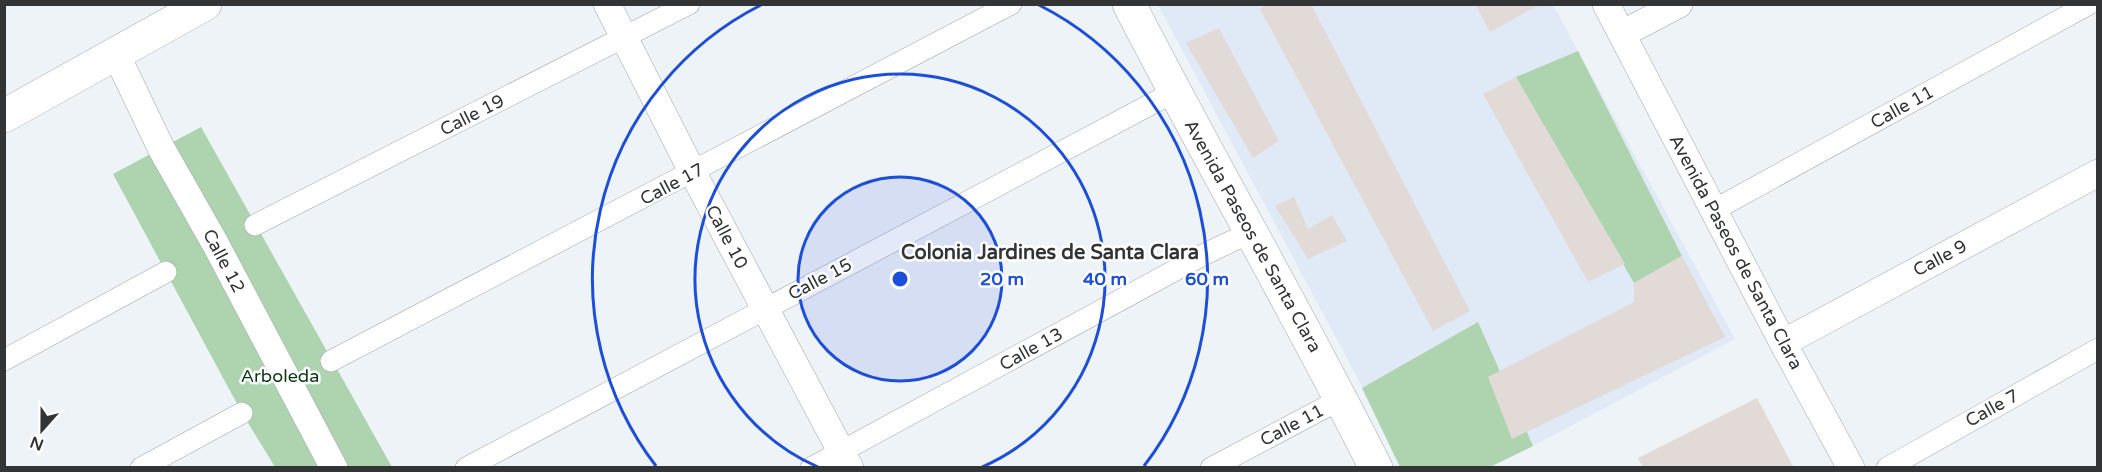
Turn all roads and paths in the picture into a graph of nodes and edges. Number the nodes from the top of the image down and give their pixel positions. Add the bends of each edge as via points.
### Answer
1 (205, 4) edge
2 (607, 4) edge
3 (689, 4) edge
4 (1011, 4) edge
5 (1129, 4) edge
6 (1606, 4) edge
7 (1679, 4) edge
8 (2090, 4) edge
9 (1622, 34) junction
10 (625, 39) junction
11 (116, 54) junction
12 (1174, 92) junction
13 (4, 116) edge
14 (693, 173) junction
15 (2097, 173) edge
16 (1714, 210) junction
17 (255, 225) dead end
18 (1251, 232) junction
19 (166, 272) dead end
20 (765, 308) junction
21 (1783, 343) junction
22 (2097, 350) edge
23 (4, 360) edge
24 (331, 361) dead end
25 (1341, 399) junction
26 (242, 413) dead end
27 (846, 460) edge
28 (141, 468) edge
29 (334, 468) edge
30 (466, 468) edge
31 (811, 468) edge
32 (1211, 468) edge
33 (1376, 468) edge
34 (1851, 468) edge
35 (1887, 468) edge

1 - 11 street
2 - 10 street, Calle 10
3 - 10 street, Calle 19
4 - 14 street, Calle 17
5 - 12 street, Avenida Paseos de Santa Clara
6 - 9 street, Avenida Paseos de Santa Clara
7 - 9 street
8 - 16 street, Calle 11
9 - 16 street, Avenida Paseos de Santa Clara
10 - 14 street, Calle 10
10 - 17 street, Calle 19
11 - 13 street
11 - 29 street, Calle 12 via 161,148
12 - 18 street, Avenida Paseos de Santa Clara
12 - 20 street, Calle 15
14 - 20 street, Calle 10
14 - 24 street, Calle 17
15 - 21 street, Calle 9
16 - 21 street, Avenida Paseos de Santa Clara
18 - 25 street, Avenida Paseos de Santa Clara
18 - 27 street, Calle 13 via 1205,254
19 - 23 street
20 - 27 street, Calle 10
20 - 30 street, Calle 15
21 - 34 street, Avenida Paseos de Santa Clara
22 - 35 street, Calle 7
25 - 32 street, Calle 11
25 - 33 street, Avenida Paseos de Santa Clara
26 - 28 street
27 - 31 street, Calle 13

